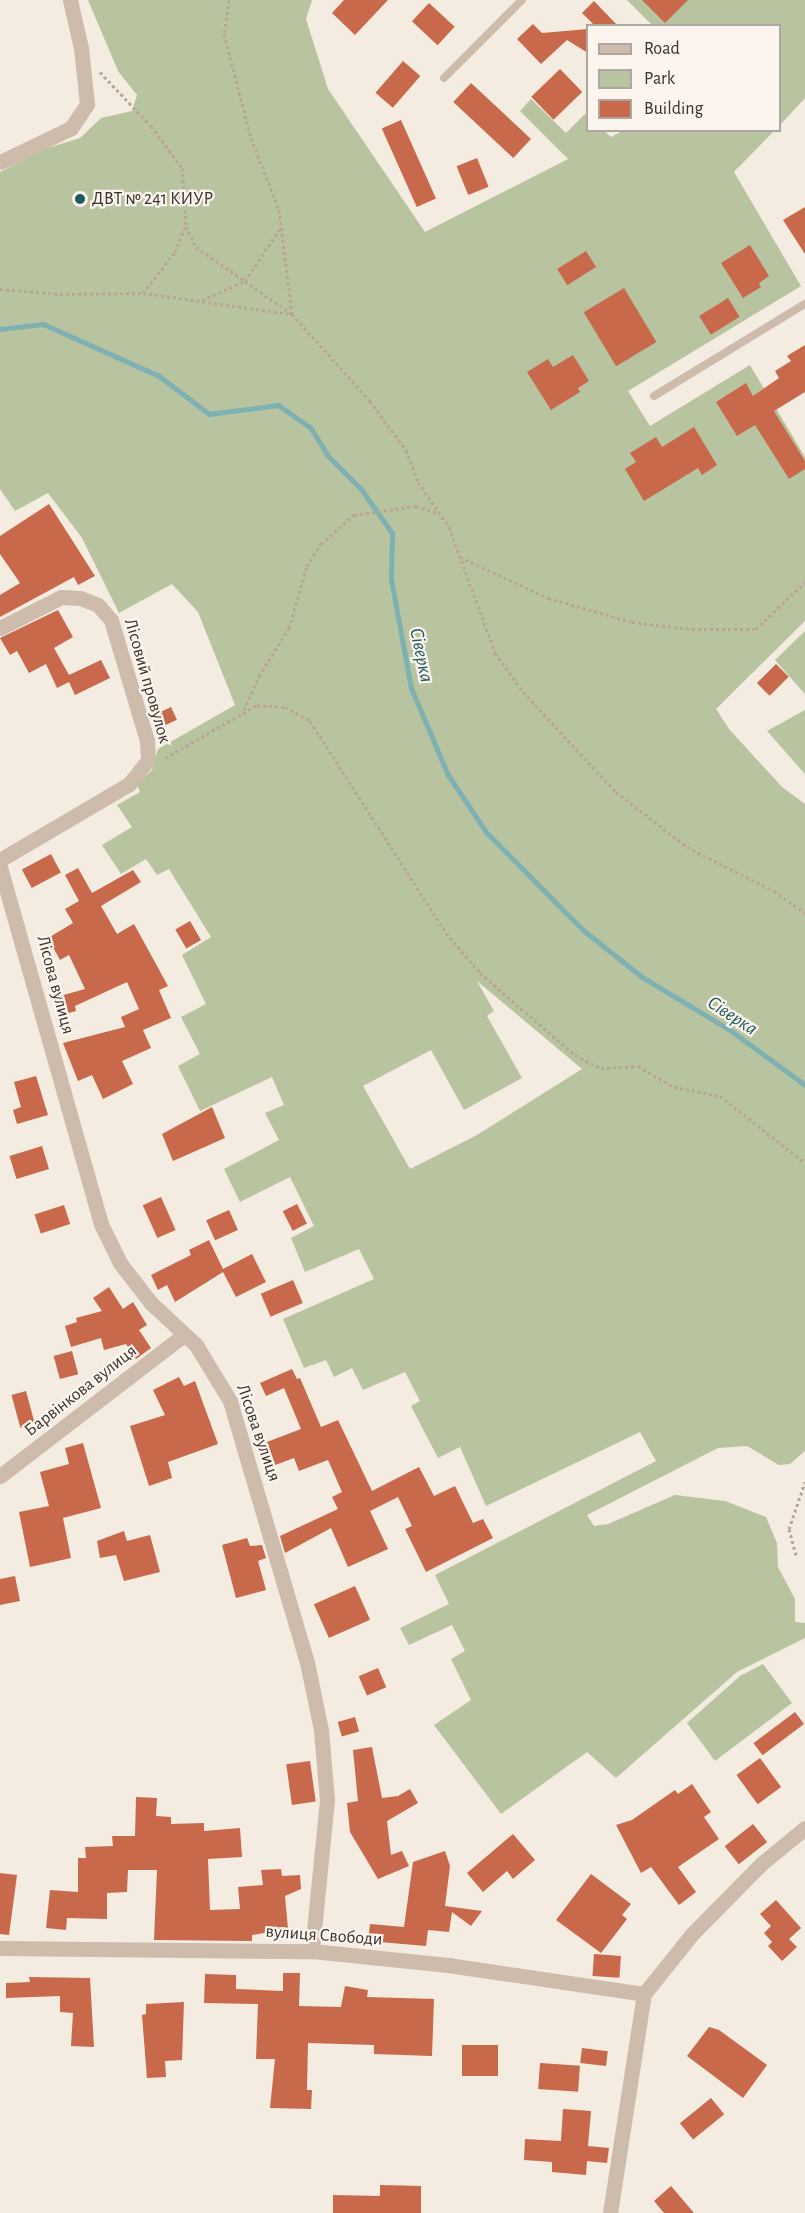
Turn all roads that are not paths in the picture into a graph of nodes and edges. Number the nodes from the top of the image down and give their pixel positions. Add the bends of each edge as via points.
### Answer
1 (70, 0) edge
2 (522, 0) edge
3 (444, 78) dead end
4 (0, 162) edge
5 (805, 304) edge
6 (654, 396) dead end
7 (0, 628) edge
8 (0, 860) edge
9 (0, 867) edge
10 (184, 1335) junction
11 (0, 1476) edge
12 (805, 1828) edge
13 (0, 1948) edge
14 (312, 1951) junction
15 (644, 1994) junction
16 (610, 2213) edge

1 - 4 street via 81,48 87,104 71,128
2 - 3 lane
5 - 6 lane
7 - 8 street, Лісовий провулок via 61,597 80,598 98,605 111,620 147,741 148,760 144,770 129,784
9 - 10 street, Лісова вулиця via 101,1224 120,1263 151,1303
10 - 11 street, Барвінкова вулиця
10 - 14 street, Лісова вулиця via 211,1366 230,1401 312,1685 321,1730 327,1800
12 - 15 street via 761,1864 692,1934
13 - 14 street, вулиця Свободи
14 - 15 street, вулиця Свободи via 448,1965
15 - 16 street

